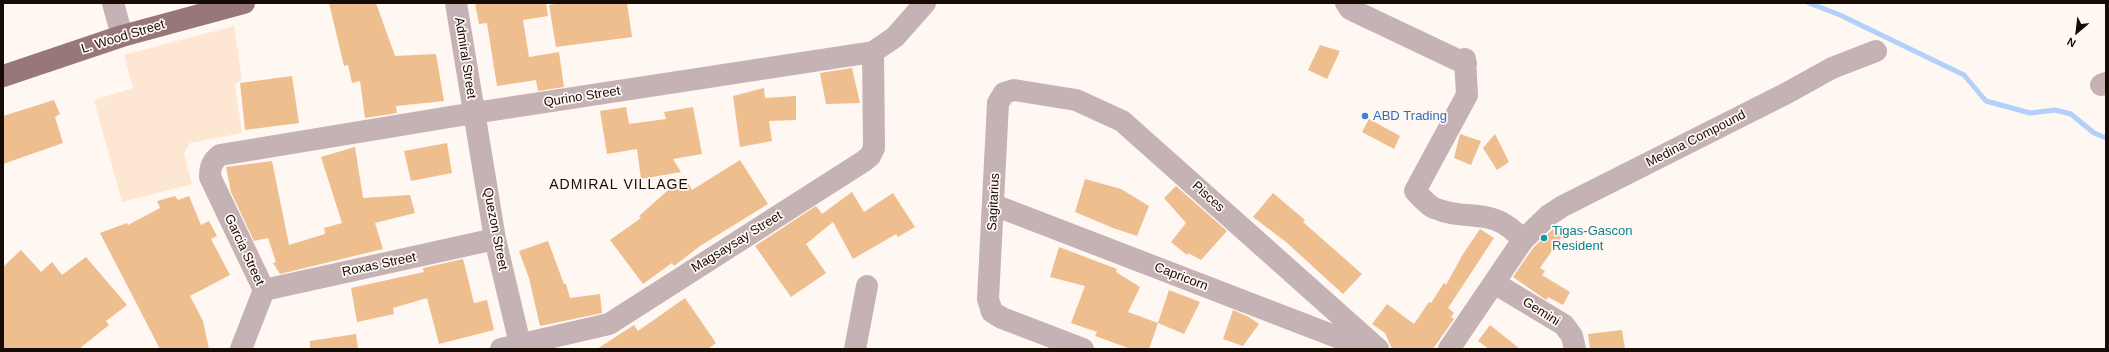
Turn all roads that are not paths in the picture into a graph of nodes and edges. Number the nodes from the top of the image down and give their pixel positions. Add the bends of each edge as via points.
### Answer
1 (113, 3) edge
2 (244, 3) edge
3 (456, 3) edge
4 (925, 3) edge
5 (1346, 3) edge
6 (122, 36) junction
7 (1876, 51) dead end
8 (873, 52) junction
9 (3, 76) edge
10 (1014, 90) joint
11 (474, 113) junction
12 (220, 155) joint
13 (994, 205) junction
14 (495, 239) junction
15 (1523, 240) junction
16 (1496, 284) junction
17 (867, 286) dead end
18 (264, 290) junction
19 (510, 347) edge
20 (241, 349) edge
21 (855, 349) edge
22 (1083, 349) edge
23 (1368, 349) edge
24 (1378, 349) edge
25 (1449, 349) edge
26 (1575, 349) edge

1 - 6 street
2 - 6 main road, L. Wood Street
3 - 11 street, Admiral Street
4 - 8 street, Qurino Street via 895,37
5 - 15 street via 1350,9 1466,61 1467,94 1415,192 1433,207 1455,213 1490,217 1513,228
6 - 9 main road, L. Wood Street
7 - 15 street, Medina Compound via 1832,68 1563,206 1549,214
8 - 11 street, Qurino Street
8 - 19 street, Magsaysay Street via 874,148 864,161 609,324
10 - 13 street, Sagitarius via 1004,93 998,103
10 - 24 street, Pisces via 1076,100 1122,121
11 - 12 street, Qurino Street
11 - 14 street, Quezon Street
12 - 18 street, Garcia Street via 210,168 210,177
13 - 22 street, Sagitarius via 988,299 992,312
13 - 23 street, Capricorn
14 - 18 street, Roxas Street
14 - 19 street, Quezon Street
15 - 16 street
16 - 25 street
16 - 26 street, Gemini via 1564,325 1572,336
17 - 21 street
18 - 20 street, Garcia Street

